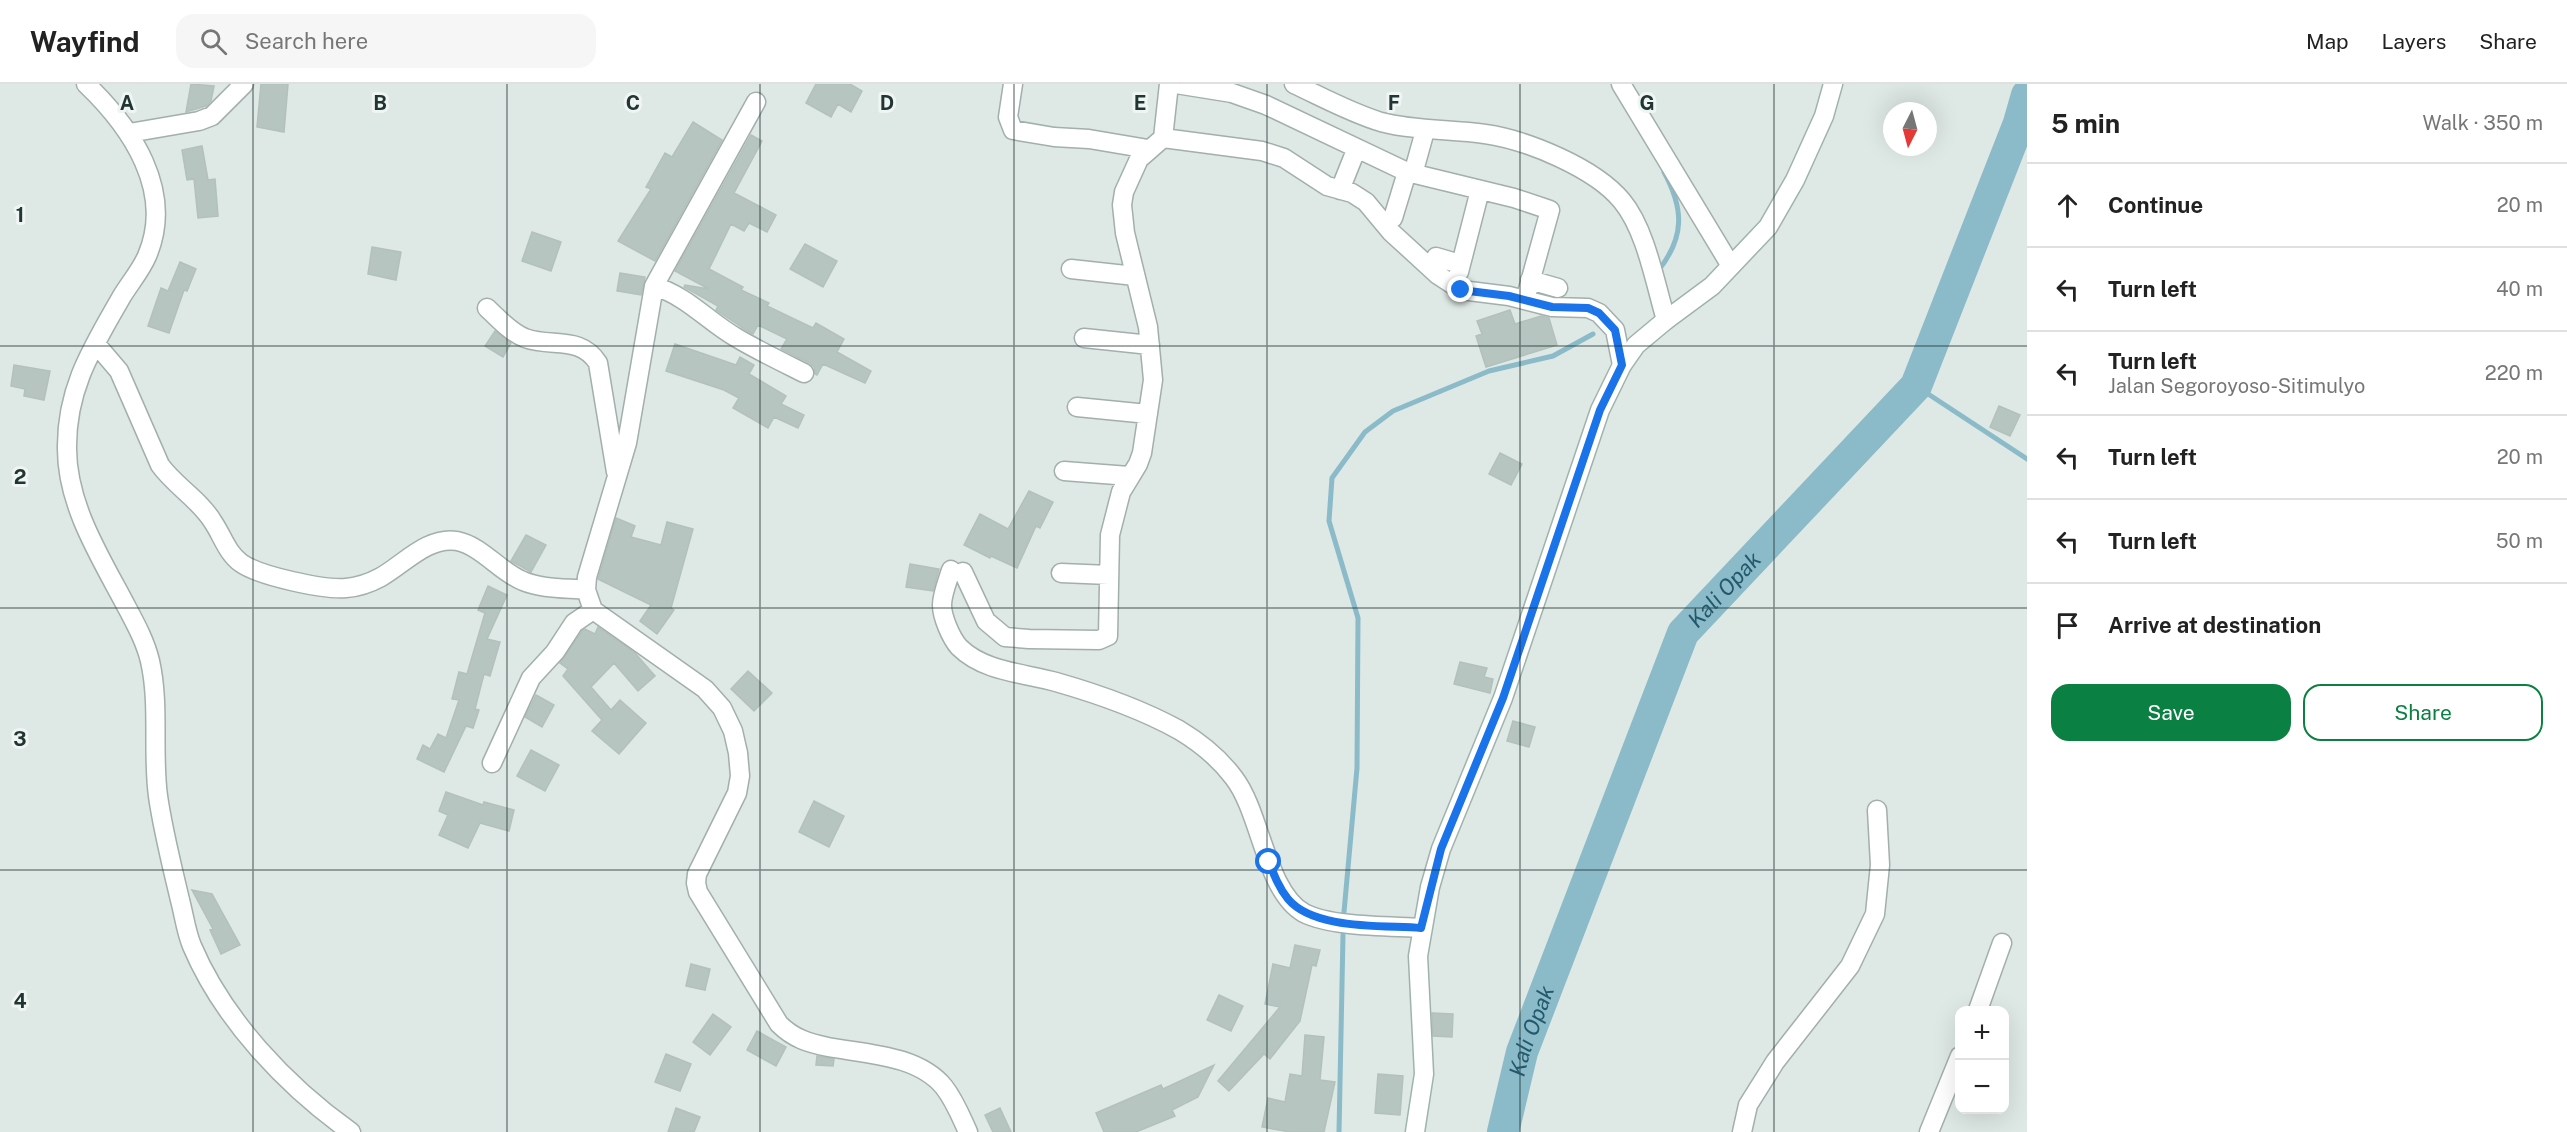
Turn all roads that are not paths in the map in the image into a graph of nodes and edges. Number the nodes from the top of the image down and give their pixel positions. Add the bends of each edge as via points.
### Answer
1 (86, 84) edge
2 (244, 84) edge
3 (1013, 84) edge
4 (1169, 84) edge
5 (1176, 84) edge
6 (1294, 84) edge
7 (1621, 84) edge
8 (1833, 84) edge
9 (756, 102) dead end
10 (129, 134) junction
11 (1163, 138) junction
12 (1424, 138) dead end
13 (1148, 150) junction
14 (1356, 150) junction
15 (1410, 173) junction
16 (1340, 190) junction
17 (1480, 190) junction
18 (1393, 218) dead end
19 (1436, 257) dead end
20 (1731, 266) junction
21 (1071, 269) dead end
22 (1135, 276) junction
23 (654, 286) junction
24 (1558, 288) dead end
25 (487, 308) dead end
26 (1666, 320) junction
27 (1084, 338) dead end
28 (96, 344) junction
29 (1150, 345) junction
30 (1622, 365) junction
31 (804, 373) dead end
32 (1077, 407) dead end
33 (1148, 414) junction
34 (1064, 471) dead end
35 (1129, 476) junction
36 (617, 477) junction
37 (1061, 573) dead end
38 (1109, 575) junction
39 (586, 590) junction
40 (593, 610) junction
41 (492, 763) dead end
42 (1878, 810) dead end
43 (1421, 928) junction
44 (2002, 943) dead end
45 (1979, 1006) edge
46 (1957, 1060) edge
47 (351, 1132) edge
48 (968, 1132) edge
49 (1415, 1132) edge
50 (1742, 1132) edge
51 (1929, 1132) edge

1 - 10 street
2 - 10 street via 212,116
3 - 13 street via 1008,117 1013,130
4 - 11 street
5 - 14 street via 1232,93 1266,105
6 - 26 street via 1381,122 1516,141 1601,182 1622,201 1634,219
7 - 20 street
8 - 20 street via 1824,116 1795,180 1768,227
9 - 23 street
10 - 28 street via 144,159 155,197 156,222 147,256
11 - 13 street
11 - 16 street via 1269,152
12 - 15 street
13 - 22 street via 1130,177 1122,205
14 - 15 street
14 - 16 street
15 - 17 street
15 - 18 street
16 - 30 street via 1371,206 1391,232 1438,275 1461,290 1552,307 1588,308 1599,313 1615,330
17 - 19 street via 1459,268
17 - 24 street via 1550,210 1529,286
20 - 26 street via 1713,286
21 - 22 street
22 - 29 street
23 - 31 street via 687,300 737,339
23 - 36 street via 630,429
25 - 36 street via 524,338 577,346 591,352 598,363
26 - 30 street via 1636,345
27 - 29 street
28 - 39 street via 119,371 160,465 210,517 233,556 250,569 345,588 380,578 426,546 457,541 471,546 523,582
28 - 47 street via 68,411 67,452 87,535 141,635 150,661 158,795 191,944 219,1000 238,1026 323,1112
29 - 33 street via 1153,380
30 - 43 street via 1596,421 1503,698 1441,849
32 - 33 street
33 - 35 street via 1142,453
34 - 35 street
35 - 38 street via 1110,535
36 - 39 street
37 - 38 street
38 - 43 street via 1110,632 1105,638 1005,637 986,621 957,571 942,604 959,646 982,662 1104,697 1180,731 1212,755 1234,778 1259,829 1277,881 1288,899 1304,913 1329,921
39 - 40 street
40 - 41 street via 574,623 531,678
40 - 48 street via 705,689 722,708 733,731 740,776 737,793 696,883 779,1024 788,1034 810,1043 908,1063 924,1070 952,1098
42 - 50 street via 1880,865 1875,914 1850,966 1775,1062 1748,1105
43 - 49 street via 1418,956 1424,1074
44 - 45 street
46 - 51 street

